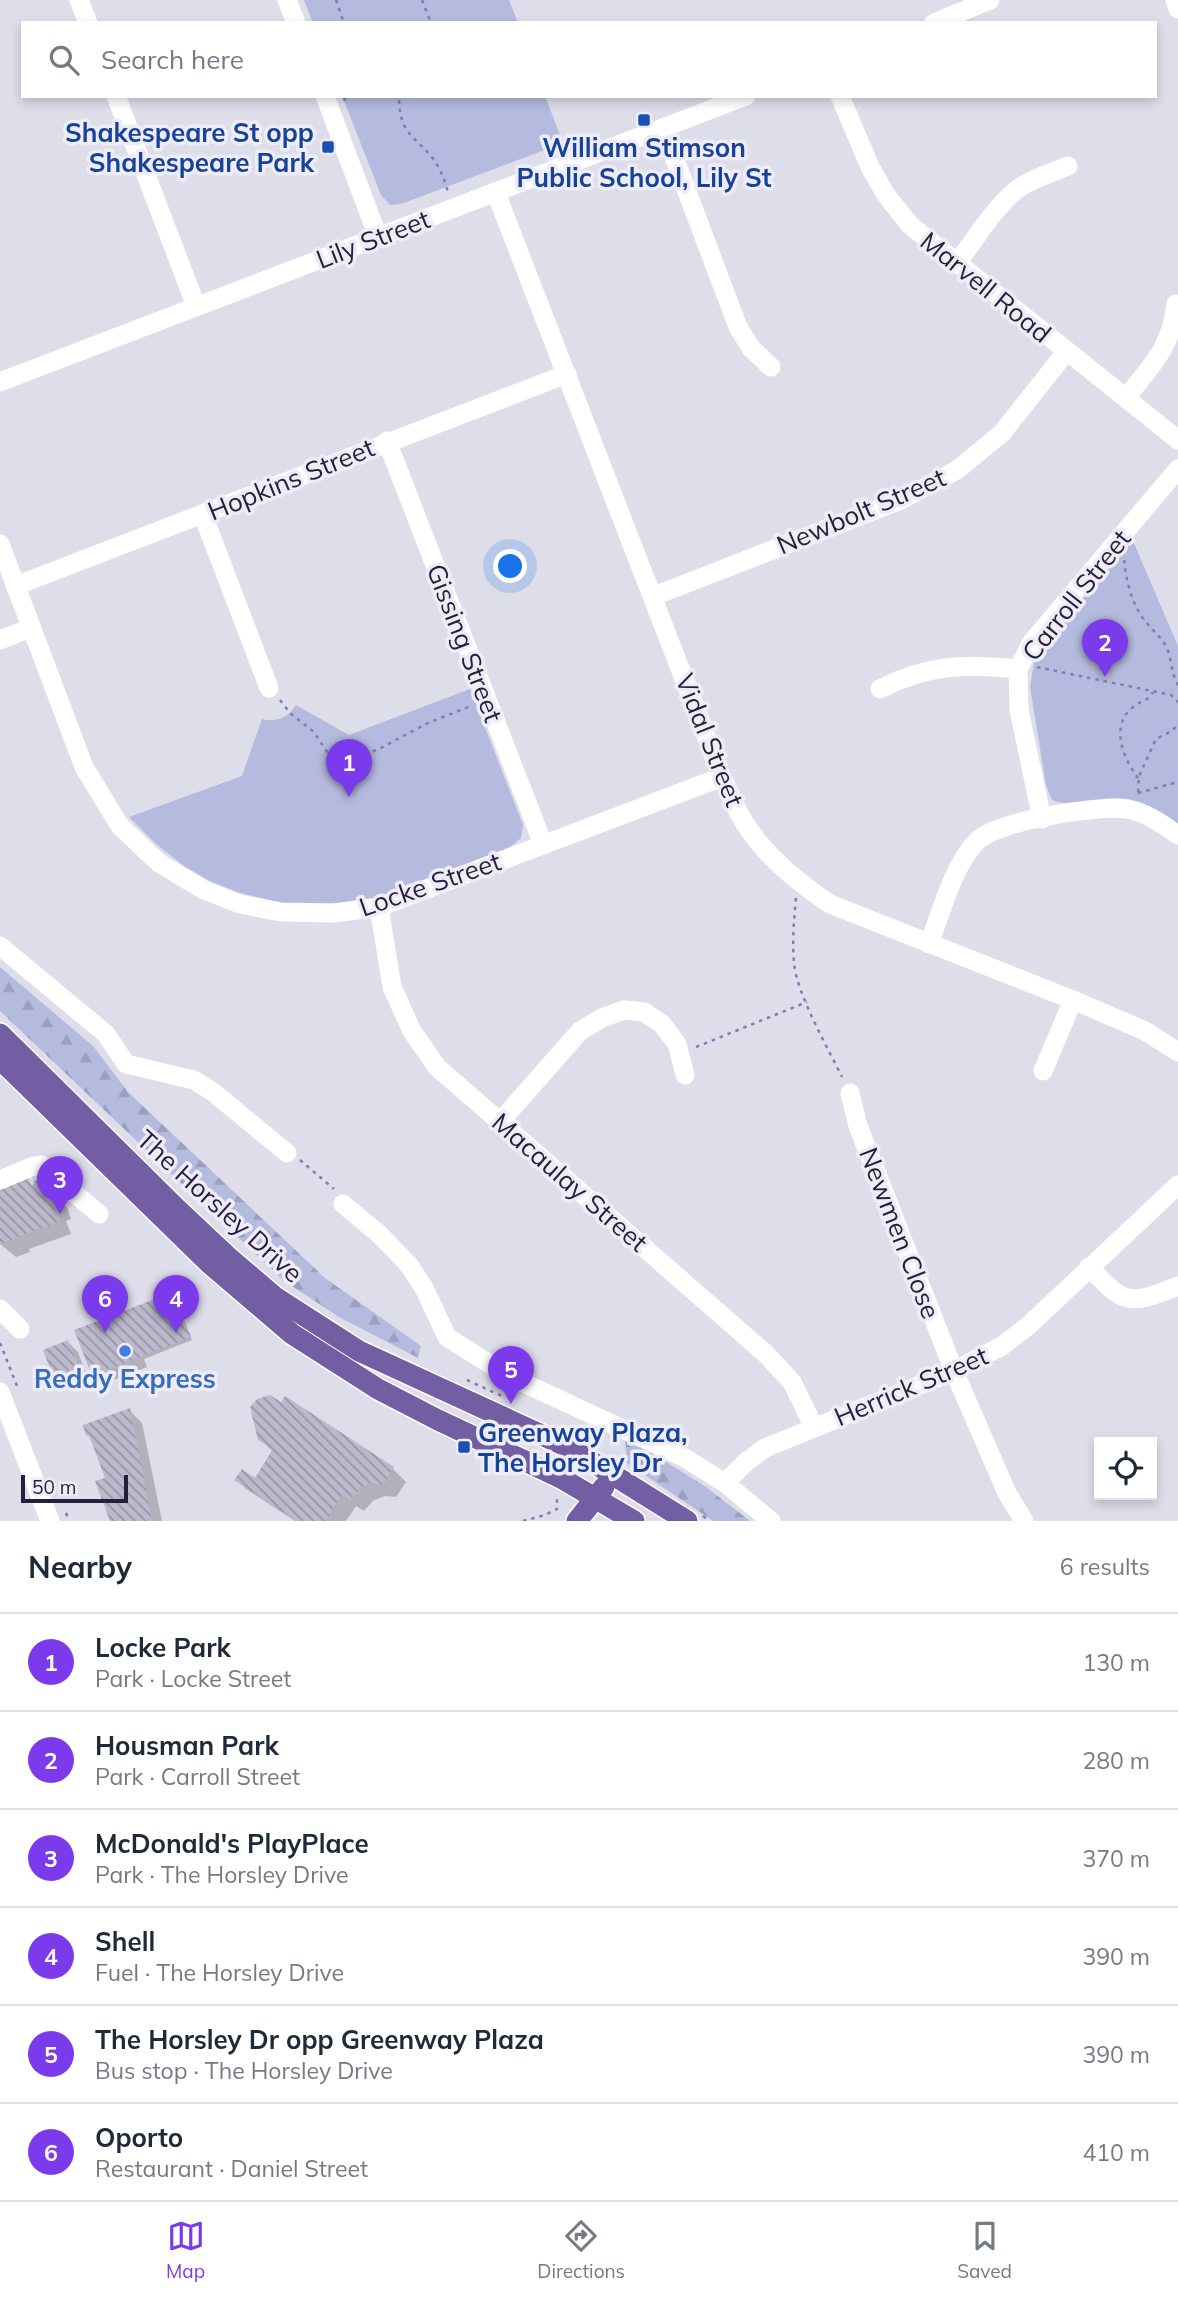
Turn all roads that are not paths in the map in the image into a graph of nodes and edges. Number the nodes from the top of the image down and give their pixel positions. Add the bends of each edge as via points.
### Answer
1 (79, 0) edge
2 (287, 0) edge
3 (990, 0) edge
4 (1175, 0) edge
5 (1178, 9) edge
6 (87, 21) edge
7 (295, 21) edge
8 (939, 21) edge
9 (117, 98) edge
10 (326, 98) edge
11 (741, 98) edge
12 (841, 98) edge
13 (663, 128) junction
14 (1069, 166) dead end
15 (496, 193) junction
16 (378, 237) junction
17 (956, 264) junction
18 (1176, 304) edge
19 (196, 306) junction
20 (1066, 352) junction
21 (771, 367) dead end
22 (567, 374) junction
23 (0, 382) edge
24 (1126, 398) junction
25 (1178, 440) edge
26 (387, 442) junction
27 (1178, 469) edge
28 (203, 514) junction
29 (0, 544) edge
30 (15, 586) junction
31 (653, 596) junction
32 (31, 628) junction
33 (0, 640) edge
34 (1019, 666) junction
35 (270, 688) road end
36 (880, 689) dead end
37 (722, 777) junction
38 (1042, 819) junction
39 (1178, 835) edge
40 (543, 844) junction
41 (379, 906) junction
42 (929, 944) junction
43 (0, 946) edge
44 (1073, 1000) junction
45 (0, 1034) edge
46 (1178, 1052) edge
47 (0, 1059) edge
48 (1043, 1071) dead end
49 (685, 1075) dead end
50 (850, 1093) road end
51 (500, 1122) junction
52 (287, 1153) road end
53 (0, 1180) edge
54 (1178, 1185) edge
55 (343, 1204) road end
56 (99, 1214) dead end
57 (1089, 1267) junction
58 (1178, 1286) edge
59 (0, 1298) edge
60 (9, 1318) edge
61 (954, 1371) junction
62 (0, 1392) edge
63 (814, 1427) junction
64 (613, 1474) junction
65 (724, 1483) junction
66 (596, 1498) junction
67 (50, 1521) edge
68 (577, 1521) edge
69 (634, 1521) edge
70 (687, 1521) edge
71 (771, 1521) edge
72 (1024, 1521) edge

1 - 6 street
2 - 7 street
3 - 8 street
4 - 5 street
9 - 19 street
10 - 16 street
11 - 13 street, Lily Street
12 - 17 street, Marvell Road via 886,195 910,225
13 - 15 street, Lily Street
13 - 21 street via 738,327
14 - 17 street via 1016,190
15 - 16 street, Lily Street
15 - 22 street, Vidal Street
16 - 19 street, Lily Street
17 - 20 street, Marvell Road
18 - 24 street via 1173,330 1161,353
19 - 23 street, Lily Street
20 - 24 street, Marvell Road
20 - 31 street, Newbolt Street via 1002,433 957,470 901,500
22 - 26 street, Hopkins Street
22 - 31 street, Vidal Street
24 - 25 street, Marvell Road
26 - 28 street, Hopkins Street
26 - 40 street, Gissing Street
27 - 34 street, Carroll Street via 1032,642
28 - 30 street, Hopkins Street
28 - 35 street
29 - 30 street, Locke Street
30 - 32 street, Locke Street
31 - 37 street, Vidal Street
32 - 33 street
32 - 41 street, Locke Street via 84,767 120,826 159,863 204,890 240,904 281,912 334,913
34 - 36 street via 936,668 906,675
34 - 38 street, Carroll Street via 1019,710
37 - 40 street, Locke Street
37 - 42 street, Vidal Street via 744,822 797,881 830,904
38 - 39 street via 1099,808 1128,809 1155,819
38 - 42 street via 999,828 978,840 964,858
40 - 41 street, Locke Street
41 - 51 street, Macaulay Street via 392,987 412,1031 437,1067
42 - 44 street, Vidal Street
43 - 52 street via 106,1034 127,1064 194,1080
44 - 46 street, Vidal Street via 1145,1031
44 - 48 street
45 - 64 main road, The Horsley Drive via 187,1218 275,1297 359,1351 539,1433
47 - 66 main road, The Horsley Drive via 209,1263 292,1334 378,1389
49 - 51 street via 677,1044 662,1024 644,1012 624,1010 580,1031
50 - 61 street, Newmen Close via 858,1126
51 - 63 street, Macaulay Street via 765,1354 792,1382
53 - 56 street via 41,1165
54 - 57 street, Herrick Street
55 - 65 street via 408,1265 446,1337 507,1375 674,1452
57 - 58 street via 1128,1300 1146,1299
57 - 61 street, Herrick Street via 1028,1326 1002,1346
59 - 60 street
61 - 63 street, Herrick Street
61 - 72 street, Newmen Close via 1007,1493
62 - 67 street
63 - 65 street, Herrick Street via 765,1448
64 - 66 main road
64 - 70 main road, The Horsley Drive
65 - 71 street
66 - 68 main road
66 - 69 main road, The Horsley Drive

